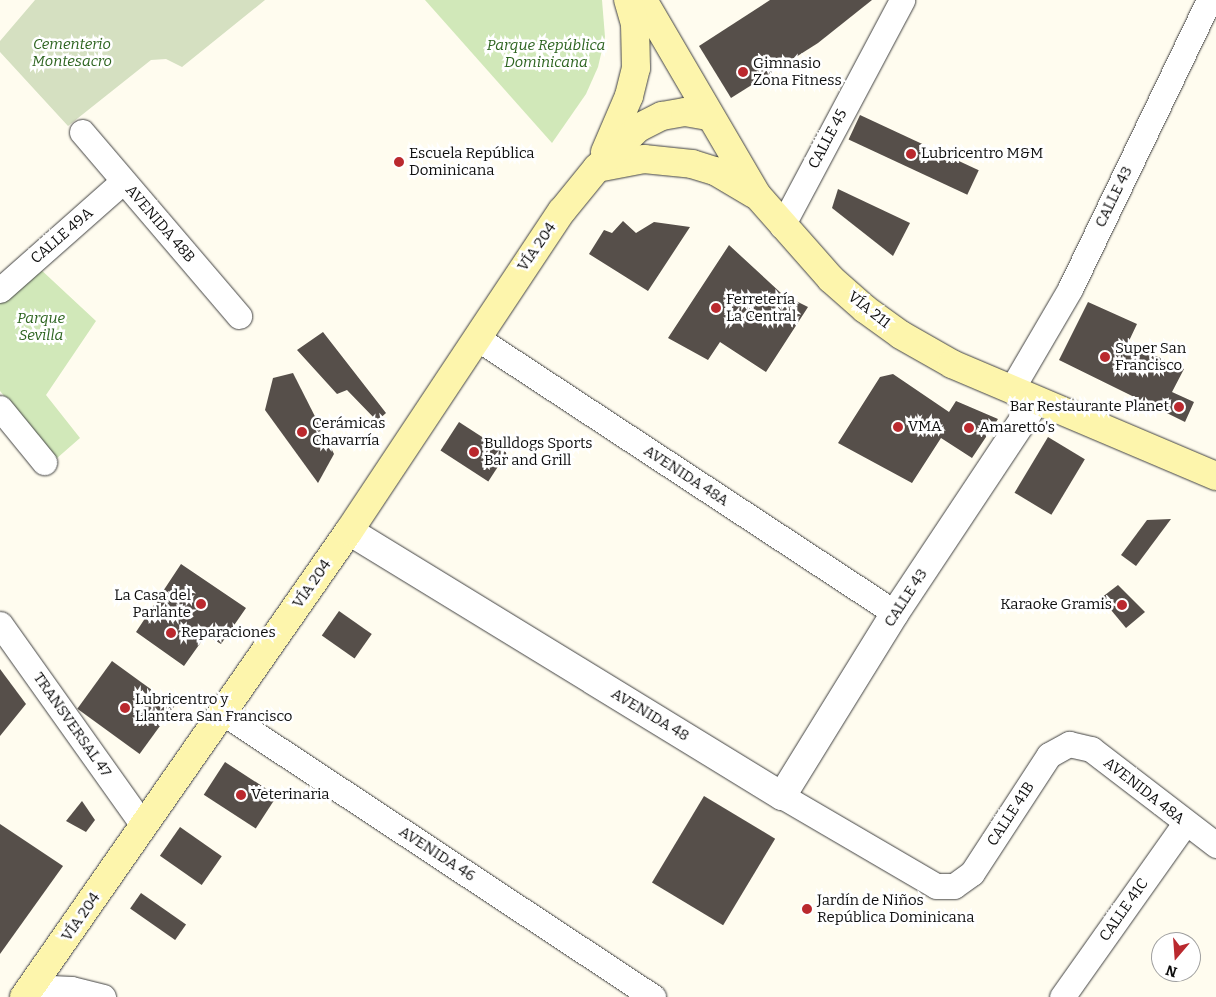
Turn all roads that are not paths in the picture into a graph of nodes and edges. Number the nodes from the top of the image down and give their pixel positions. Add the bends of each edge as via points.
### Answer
1 (628, 0) edge
2 (643, 0) edge
3 (902, 0) edge
4 (1209, 0) edge
5 (708, 116) junction
6 (82, 132) dead end
7 (597, 168) junction
8 (123, 182) junction
9 (757, 195) junction
10 (782, 226) junction
11 (0, 290) edge
12 (240, 316) dead end
13 (477, 338) junction
14 (1023, 396) junction
15 (0, 408) edge
16 (44, 462) dead end
17 (1216, 476) edge
18 (349, 532) junction
19 (896, 613) junction
20 (0, 624) edge
21 (222, 712) junction
22 (1069, 744) joint
23 (782, 796) junction
24 (1185, 823) junction
25 (143, 825) junction
26 (1216, 845) edge
27 (954, 886) joint
28 (27, 992) edge
29 (103, 997) edge
30 (653, 997) edge
31 (1062, 997) edge

1 - 7 main road via 635,24 636,68 619,122
2 - 5 main road, VÍA 211
3 - 10 street, CALLE 45
4 - 14 street, CALLE 43 via 1070,289
5 - 7 main road, VÍA 204 via 685,112 662,116 638,128
5 - 9 main road, VÍA 211
6 - 8 street, AVENIDA 48B
7 - 9 main road via 644,159 692,164 730,178
7 - 13 main road, VÍA 204 via 531,254
8 - 11 street, CALLE 49A
8 - 12 street, AVENIDA 48B
9 - 10 main road, VÍA 211
10 - 14 main road, VÍA 211 via 831,279 901,335
13 - 18 main road, VÍA 204
13 - 19 street, AVENIDA 48A
14 - 17 main road, VÍA 211
14 - 19 street, CALLE 43
15 - 16 street
18 - 21 main road, VÍA 204
18 - 23 street, AVENIDA 48
19 - 23 street, CALLE 43
20 - 25 street, TRANSVERSAL 47
21 - 25 main road, VÍA 204
21 - 30 street, AVENIDA 46
22 - 24 street, AVENIDA 48A via 1091,749
22 - 27 street, CALLE 41B via 1049,755 972,873
23 - 27 street, AVENIDA 48 via 936,886
24 - 26 street, AVENIDA 48A
24 - 31 street, CALLE 41C
25 - 28 main road, VÍA 204
28 - 29 street via 71,989

